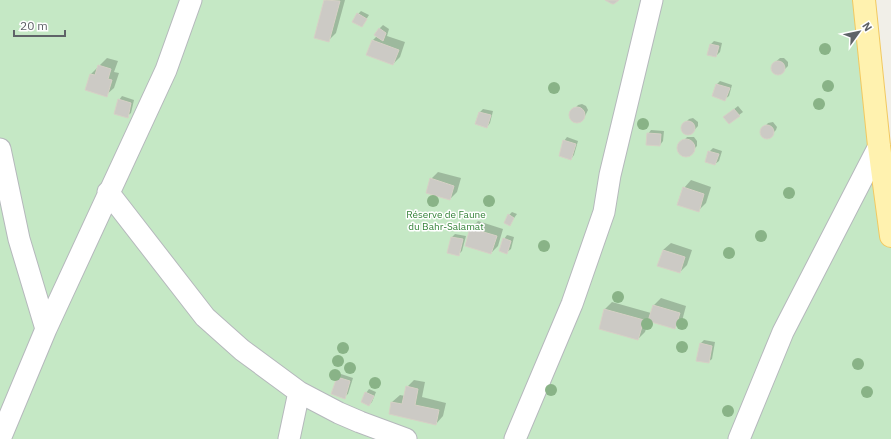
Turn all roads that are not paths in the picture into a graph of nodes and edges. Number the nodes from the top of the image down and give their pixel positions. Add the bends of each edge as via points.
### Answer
1 (191, 0) edge
2 (652, 0) edge
3 (864, 0) edge
4 (879, 146) junction
5 (0, 149) edge
6 (108, 192) junction
7 (891, 236) edge
8 (46, 329) junction
9 (299, 392) junction
10 (0, 439) edge
11 (289, 439) edge
12 (406, 439) edge
13 (515, 439) edge
14 (739, 439) edge

1 - 6 street via 166,70
2 - 13 street via 610,175 604,212 572,304
3 - 4 main road
4 - 7 main road
4 - 14 street via 783,332
5 - 8 street via 19,239
6 - 8 street
6 - 9 street via 205,317 242,350
8 - 10 street
9 - 11 street
9 - 12 street via 339,413

